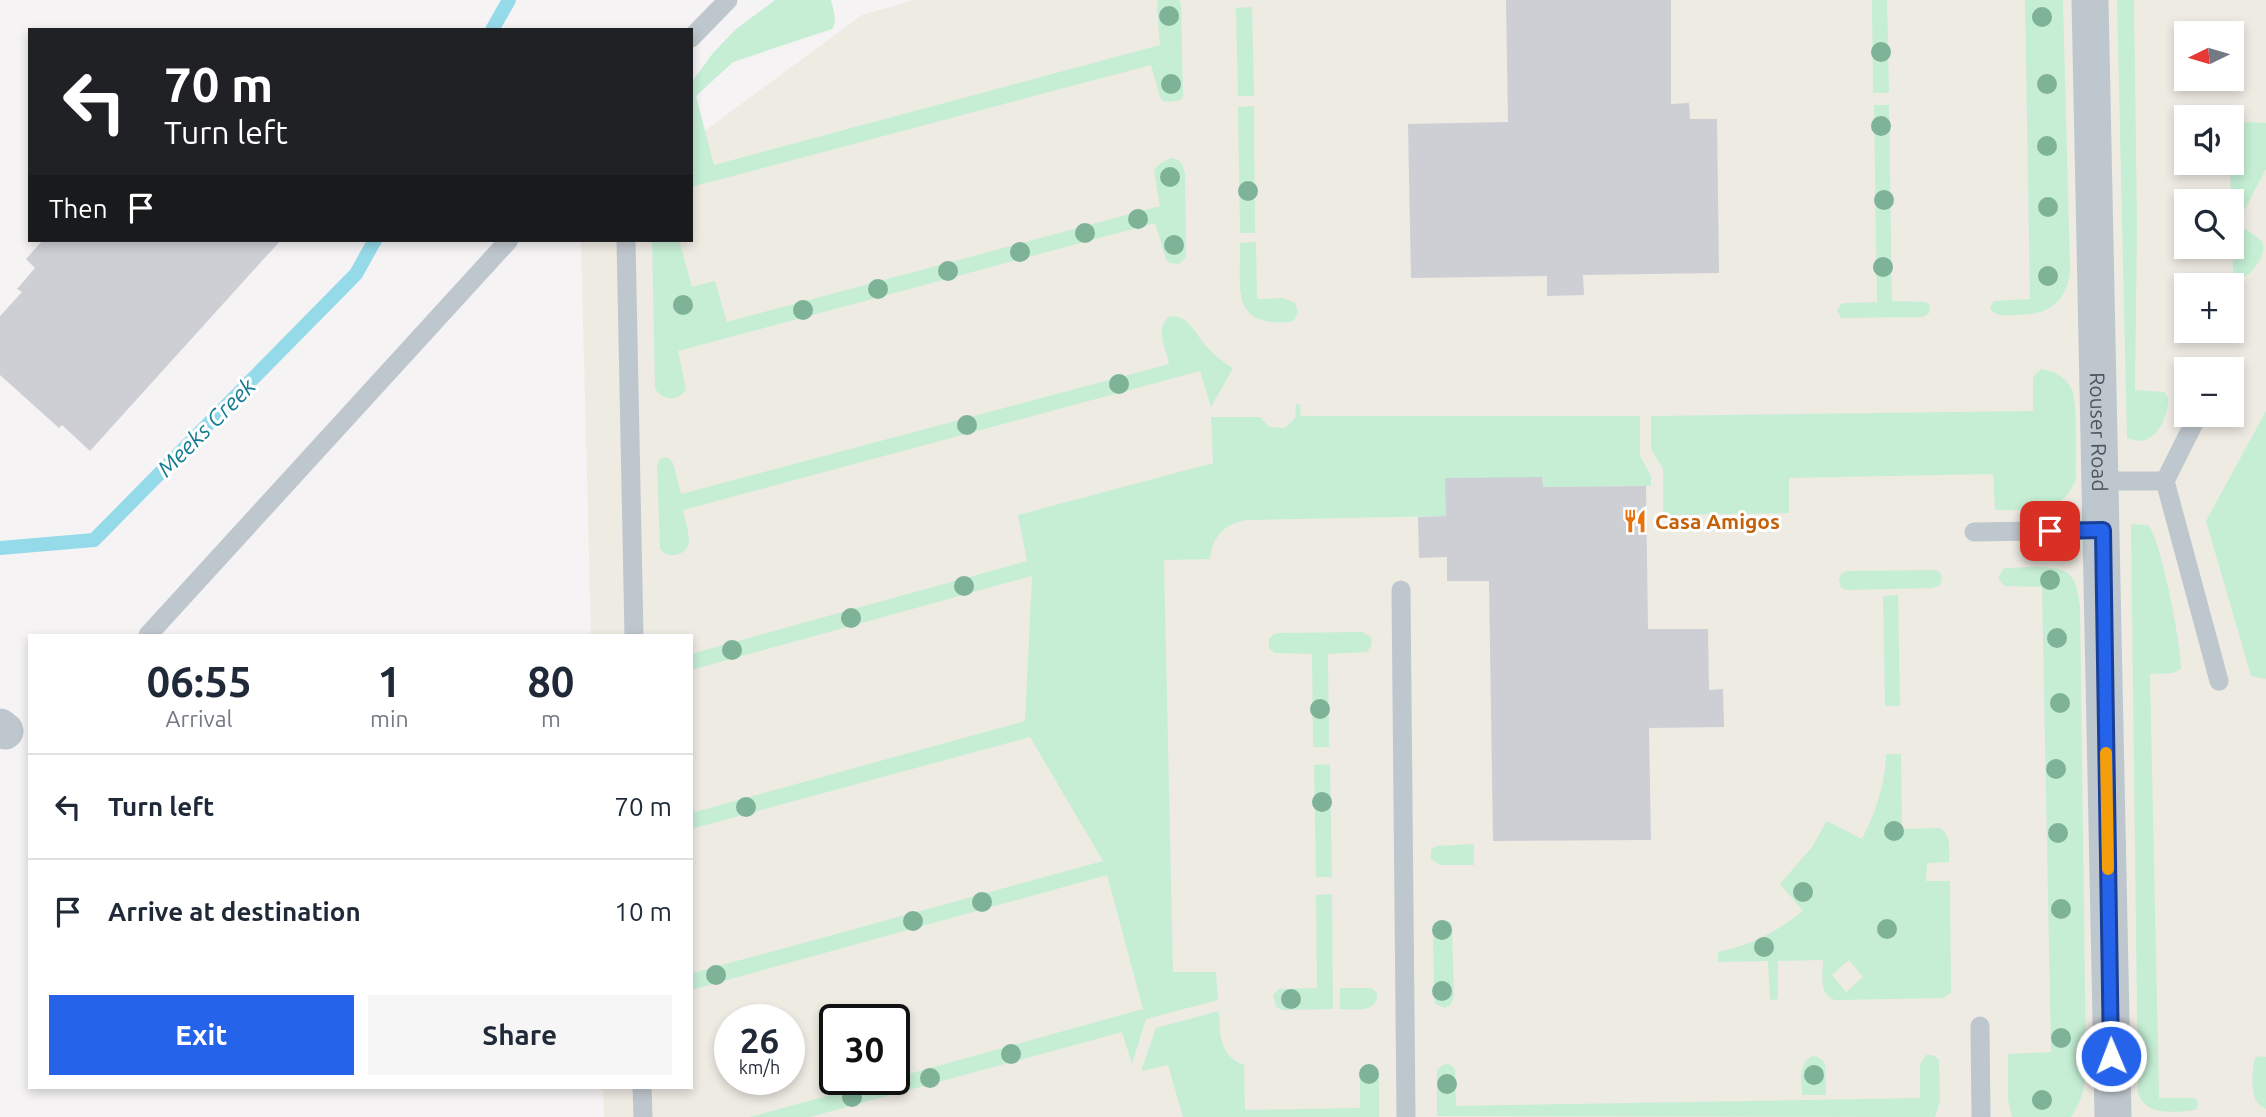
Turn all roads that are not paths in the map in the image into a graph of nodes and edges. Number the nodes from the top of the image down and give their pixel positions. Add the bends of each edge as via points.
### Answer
1 (728, 0) edge
2 (2091, 0) edge
3 (693, 36) edge
4 (507, 242) edge
5 (626, 242) edge
6 (2192, 427) edge
7 (2102, 481) junction
8 (2165, 481) junction
9 (2103, 530) junction
10 (1974, 532) dead end
11 (1401, 590) dead end
12 (149, 634) edge
13 (634, 634) edge
14 (2219, 681) dead end
15 (1980, 1026) dead end
16 (642, 1089) edge
17 (643, 1117) edge
18 (1406, 1117) edge
19 (1981, 1117) edge
20 (2113, 1117) edge

1 - 3 lane
2 - 7 street, Rouser Road
4 - 12 lane
5 - 13 lane
6 - 8 lane
7 - 8 lane
7 - 9 street, Rouser Road
8 - 14 lane
9 - 10 lane
9 - 20 street, Rouser Road
11 - 18 lane
15 - 19 lane
16 - 17 lane

